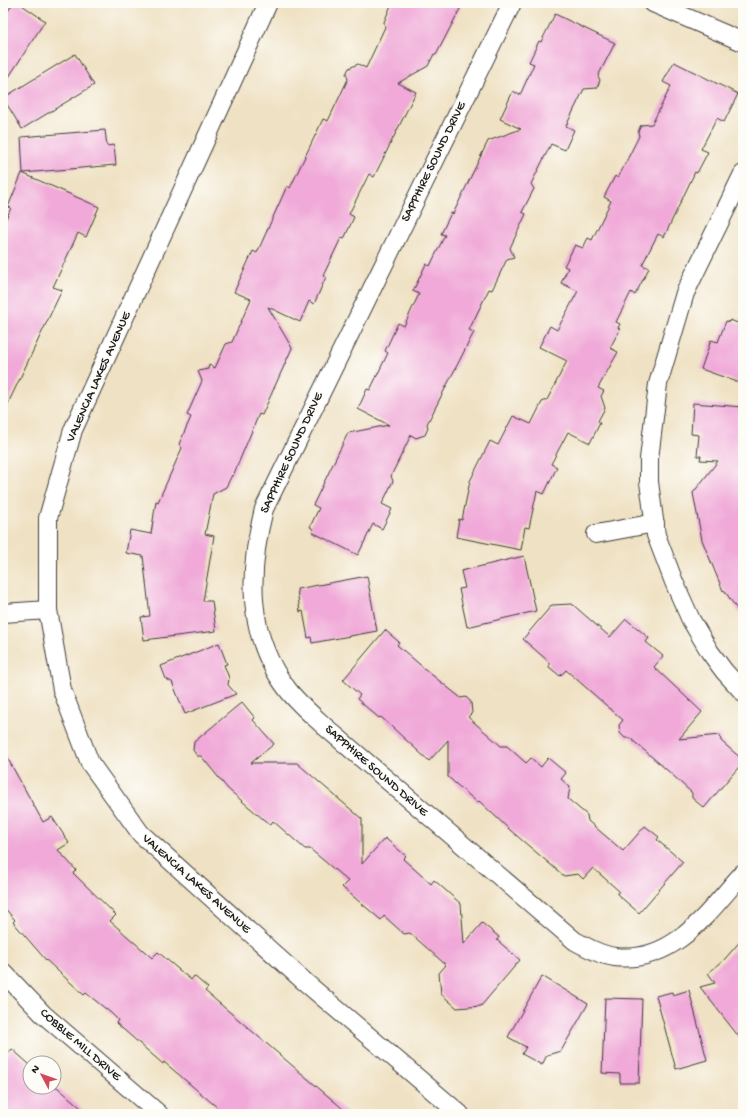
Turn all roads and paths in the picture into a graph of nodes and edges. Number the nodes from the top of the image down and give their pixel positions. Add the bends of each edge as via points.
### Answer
1 (268, 3) edge
2 (512, 3) edge
3 (652, 3) edge
4 (743, 42) edge
5 (743, 174) edge
6 (655, 523) junction
7 (596, 534) dead end
8 (48, 610) junction
9 (3, 613) edge
10 (743, 692) edge
11 (743, 873) edge
12 (3, 972) edge
13 (159, 1114) edge
14 (460, 1114) edge

1 - 8 street, VALENCIA LAKES AVENUE via 73,430 48,518
2 - 11 street, SAPPHIRE SOUND DRIVE via 264,509 253,564 252,590 263,643 274,668 288,690 323,725 575,941 593,950 615,957 635,957 653,953 675,943 697,925
3 - 4 street
5 - 6 street via 685,293 658,384 649,459 649,482
6 - 7 street
6 - 10 street via 656,535 691,620 724,672
8 - 9 street
8 - 14 street, VALENCIA LAKES AVENUE via 62,690 90,763 141,834 304,982
12 - 13 street, COBBLE MILL DRIVE via 43,1014

